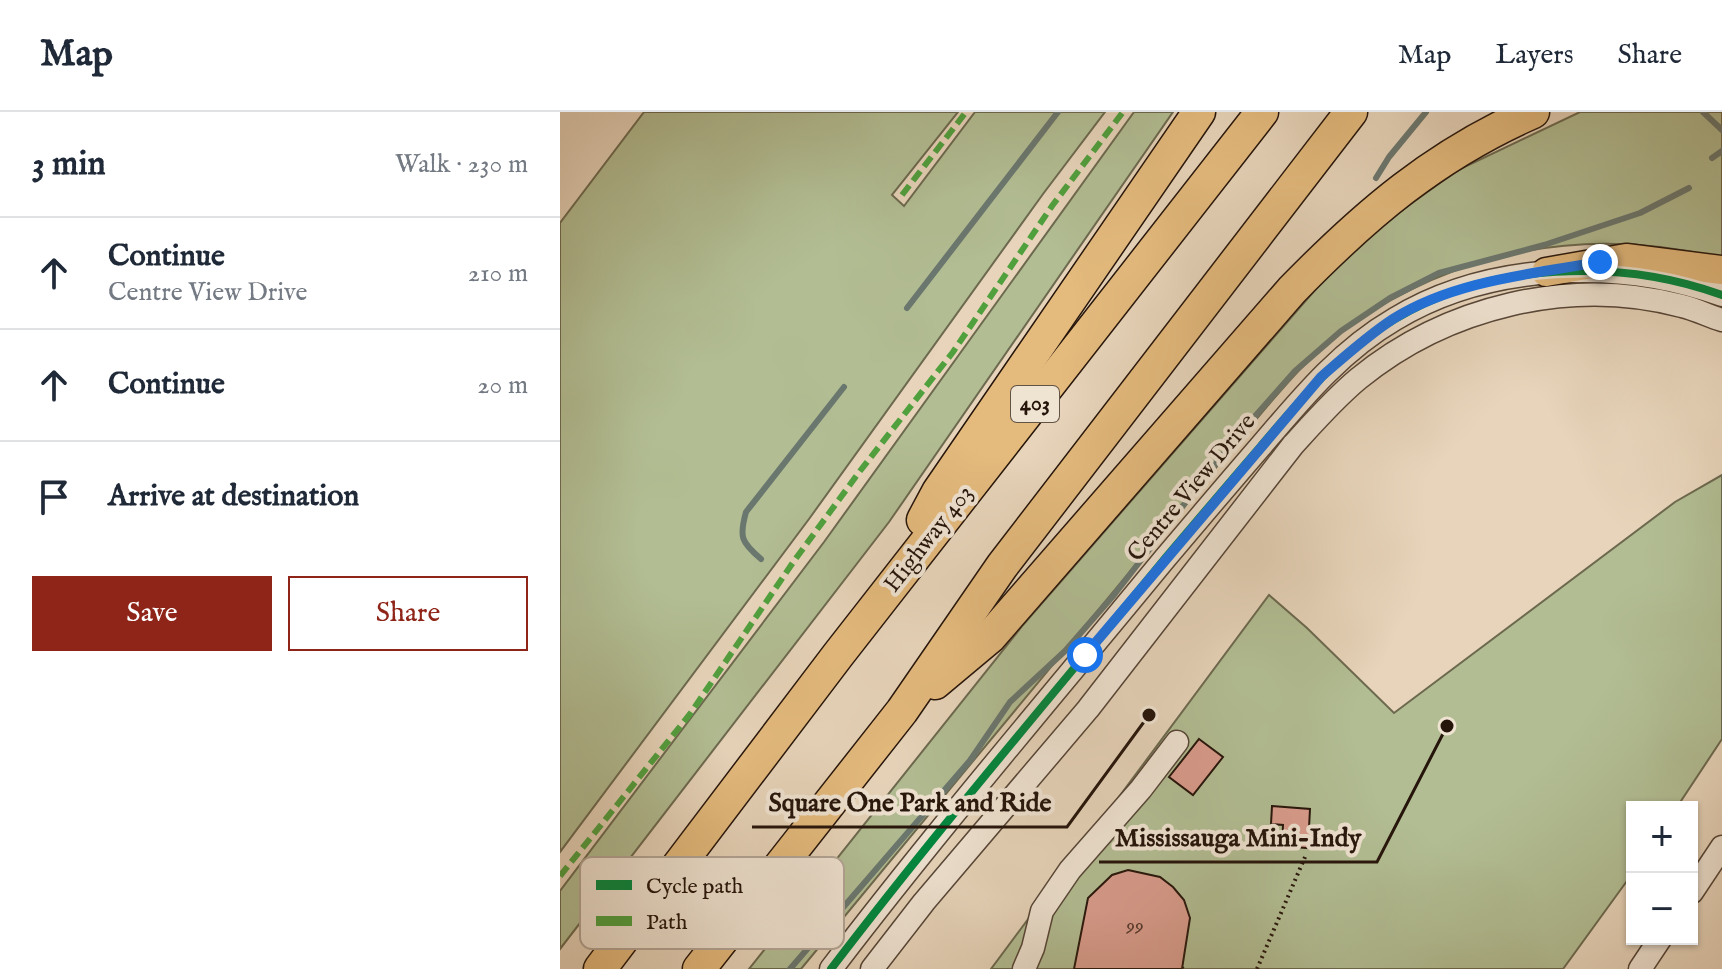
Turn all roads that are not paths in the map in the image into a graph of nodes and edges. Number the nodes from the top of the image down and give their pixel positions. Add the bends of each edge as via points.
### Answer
1 (1199, 112) edge
2 (1262, 112) edge
3 (1351, 112) edge
4 (1533, 112) edge
5 (1722, 270) edge
6 (1546, 272) junction
7 (1722, 295) edge
8 (1722, 320) edge
9 (883, 597) junction
10 (902, 711) junction
11 (1177, 742) dead end
12 (1722, 847) edge
13 (685, 857) edge
14 (787, 857) edge
15 (1698, 883) edge
16 (1656, 945) edge
17 (615, 949) edge
18 (715, 949) edge
19 (600, 969) edge
20 (699, 969) edge
21 (831, 969) edge
22 (872, 969) edge
23 (1024, 969) edge
24 (1640, 969) edge

1 - 9 highway via 938,492
2 - 9 highway, Highway 403 / 403
3 - 10 highway via 1002,566
4 - 10 highway via 1444,159 1349,233 1292,290 990,637
5 - 6 main road via 1626,258
6 - 7 street, Centre View Drive via 1627,273
6 - 21 street, Centre View Drive via 1481,285 1421,305 1355,347 1321,377 911,864
8 - 22 street, Centre View Drive via 1681,305 1621,297 1534,299 1448,325 1358,379 1293,445 1088,709
9 - 13 highway, Highway 403 / 403
10 - 14 highway
11 - 23 street via 1049,900
12 - 15 street
16 - 24 street
17 - 19 highway, Highway 403 / 403
18 - 20 highway

